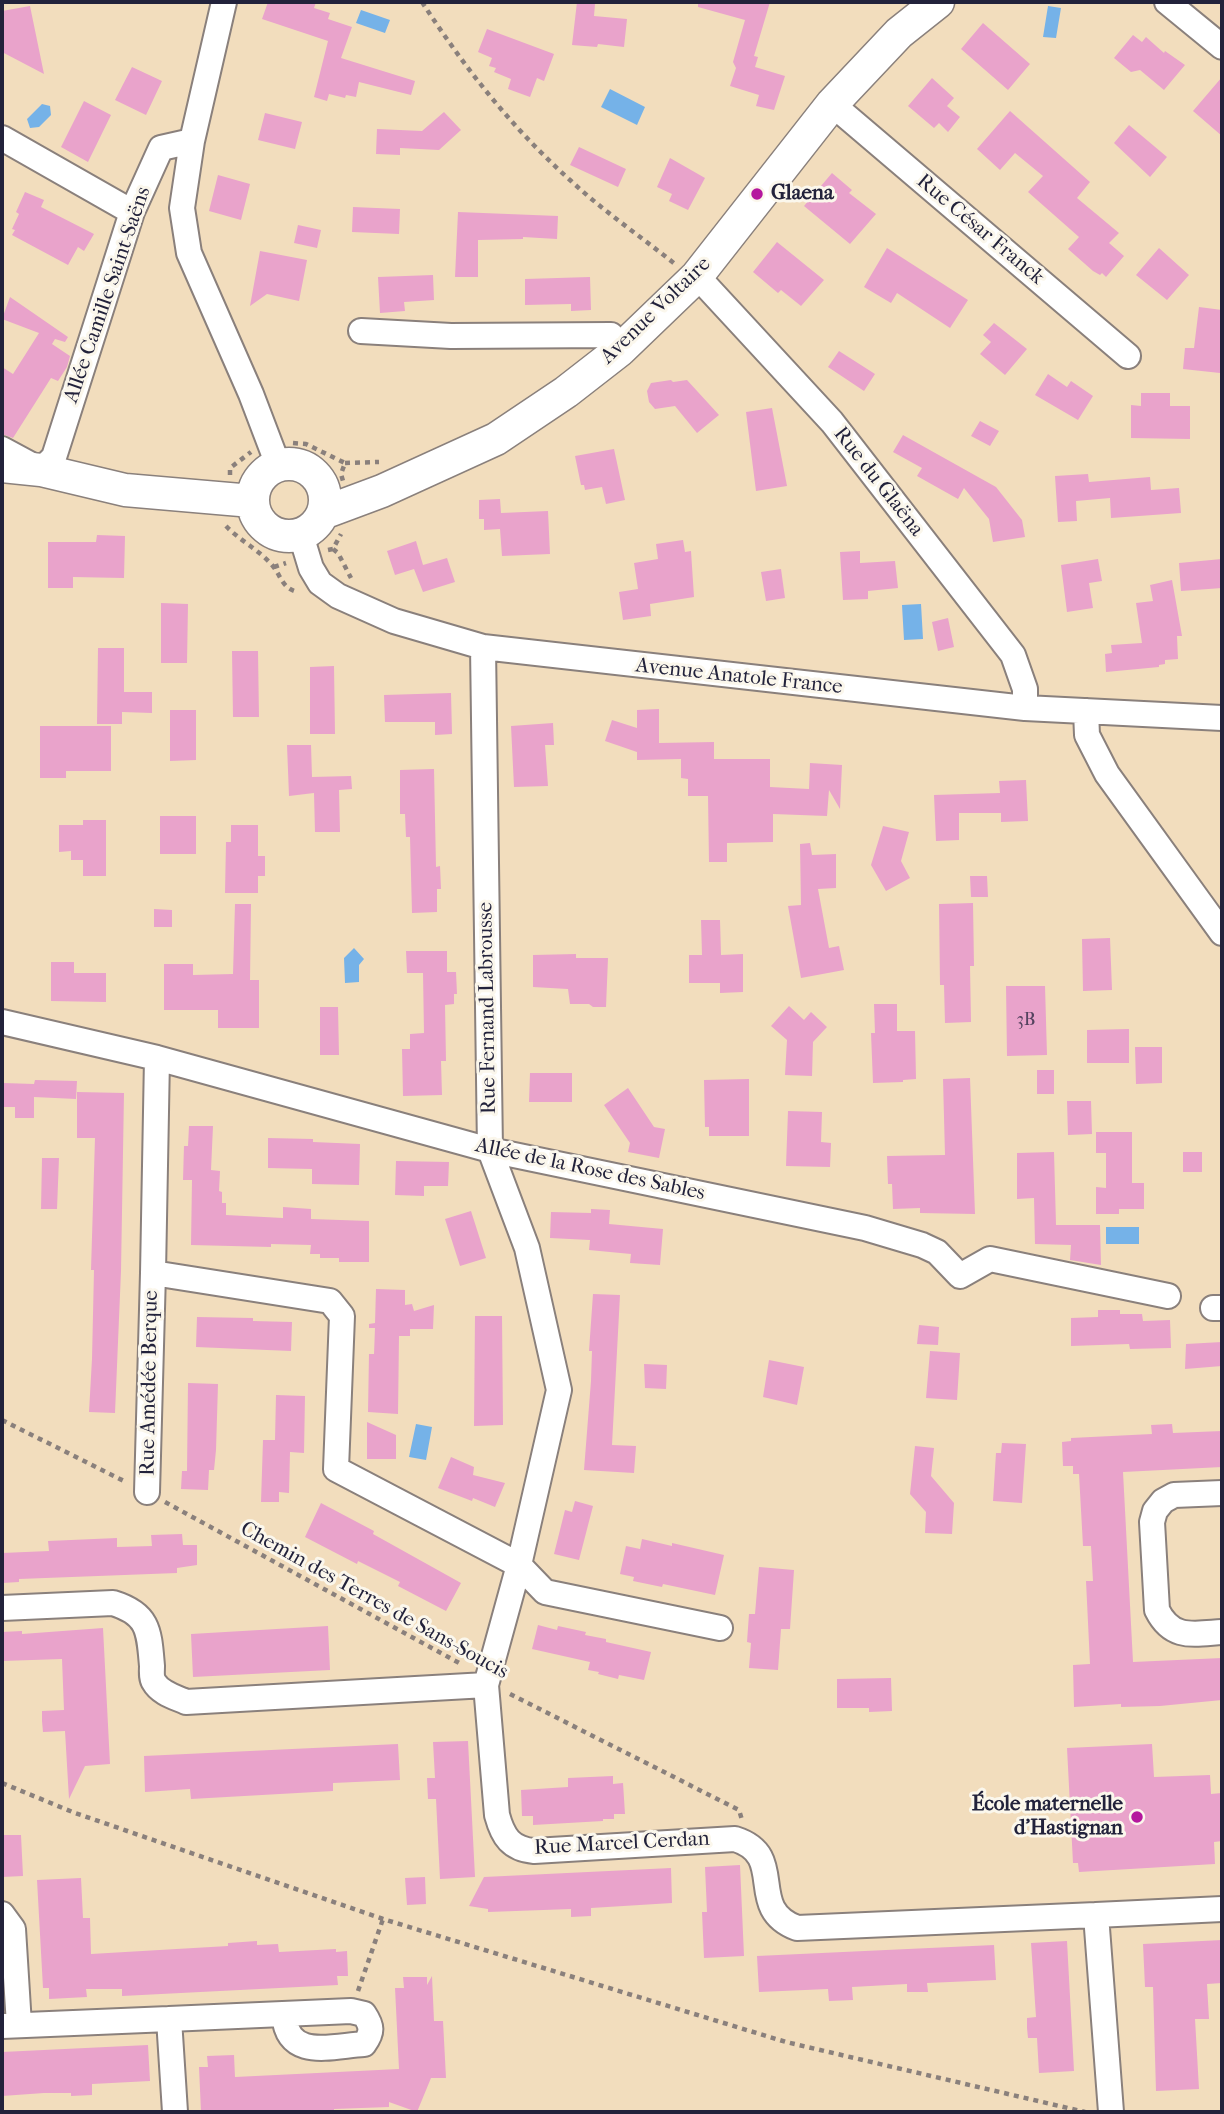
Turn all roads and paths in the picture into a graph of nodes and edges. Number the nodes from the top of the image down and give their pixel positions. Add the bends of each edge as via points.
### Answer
1 (224, 2) edge
2 (422, 2) edge
3 (938, 2) edge
4 (1167, 2) edge
5 (1222, 47) edge
6 (832, 104) junction
7 (2, 138) edge
8 (192, 141) junction
9 (132, 212) junction
10 (683, 272) junction
11 (360, 331) dead end
12 (620, 350) junction
13 (1128, 356) dead end
14 (2, 449) edge
15 (275, 455) junction
16 (2, 466) edge
17 (403, 467) junction
18 (41, 470) junction
19 (241, 500) junction
20 (327, 505) junction
21 (483, 647) junction
22 (1025, 708) junction
23 (1086, 711) junction
24 (1222, 718) edge
25 (1222, 933) edge
26 (2, 1022) edge
27 (157, 1058) junction
28 (490, 1150) junction
29 (153, 1273) junction
30 (1168, 1296) dead end
31 (2, 1420) edge
32 (147, 1492) junction
33 (1222, 1493) edge
34 (519, 1565) junction
35 (2, 1608) edge
36 (720, 1628) dead end
37 (1222, 1632) edge
38 (486, 1685) junction
39 (2, 1783) edge
40 (750, 1843) junction
41 (1222, 1909) edge
42 (2, 1914) edge
43 (1096, 1914) junction
44 (383, 1919) junction
45 (351, 2011) junction
46 (285, 2015) junction
47 (169, 2019) junction
48 (11, 2026) edge
49 (175, 2112) edge
50 (1085, 2112) edge
51 (1111, 2112) edge

1 - 8 street, Allée Camille Saint-Saëns
2 - 10 path via 494,102 570,180
3 - 6 main road, Avenue Voltaire via 900,33
4 - 5 street
6 - 10 main road, Avenue Voltaire
6 - 13 street, Rue César Franck
7 - 9 street
8 - 9 street, Allée Camille Saint-Saëns via 161,148
8 - 15 street, Allée Camille Saint-Saëns via 183,208 188,253
9 - 18 street, Allée Camille Saint-Saëns via 54,457
10 - 12 main road, Avenue Voltaire
10 - 22 street, Rue du Glaëna via 832,422 1013,655 1025,689
11 - 12 street via 452,336 611,335
12 - 17 main road, Avenue Voltaire via 507,433 457,458
14 - 18 street
15 - 19 main road via 254,490
15 - 19 path via 249,453 230,468
15 - 20 main road via 312,471
15 - 20 path via 283,442 306,444
16 - 18 main road
17 - 20 main road, Avenue Voltaire
17 - 20 path via 380,462
18 - 19 main road via 125,490
19 - 20 main road, Avenue Voltaire via 268,530 279,535
19 - 20 path via 226,527 274,567
20 - 20 path via 333,549 351,522
20 - 21 street, Avenue Anatole France via 320,583 394,621
21 - 22 street, Avenue Anatole France
21 - 28 street, Rue Fernand Labrousse
22 - 23 street, Avenue Anatole France
23 - 24 street, Avenue Anatole France
23 - 25 street via 1087,735 1107,774
26 - 27 street, Allée de la Rose des Sables
27 - 28 street, Allée de la Rose des Sables
27 - 29 street, Rue Amédée Berque
28 - 30 street, Allée de la Rose des Sables via 865,1228 937,1252 960,1276 990,1259
28 - 34 street, Rue Fernand Labrousse via 527,1248 559,1390
29 - 32 street, Rue Amédée Berque
29 - 34 street, Rue Amédée Berque via 330,1301 342,1316 336,1469
31 - 32 path, Chemin des Terres de Sans-Soucis
32 - 38 path, Chemin des Terres de Sans-Soucis via 457,1661
33 - 37 street via 1174,1495 1163,1501 1152,1521 1157,1610 1164,1623 1187,1634
34 - 36 street via 545,1592
34 - 38 street, Rue Fernand Labrousse
35 - 38 street via 113,1603 129,1608 142,1618 150,1636 153,1681 163,1692 186,1702
38 - 40 path, Chemin des Terres de Sans-Soucis via 739,1810
38 - 40 street, Rue Marcel Cerdan via 497,1815 508,1842 517,1848 534,1851 721,1838
39 - 44 path via 75,1813
40 - 43 street via 765,1869 768,1902 785,1924 797,1928
41 - 43 street
42 - 48 street via 13,1929
43 - 51 street
44 - 45 path
44 - 50 path via 786,2042
45 - 46 street
45 - 46 street via 364,2014 371,2024 371,2035 364,2044 310,2048 297,2044 286,2029
46 - 47 street
47 - 48 street
47 - 49 street

